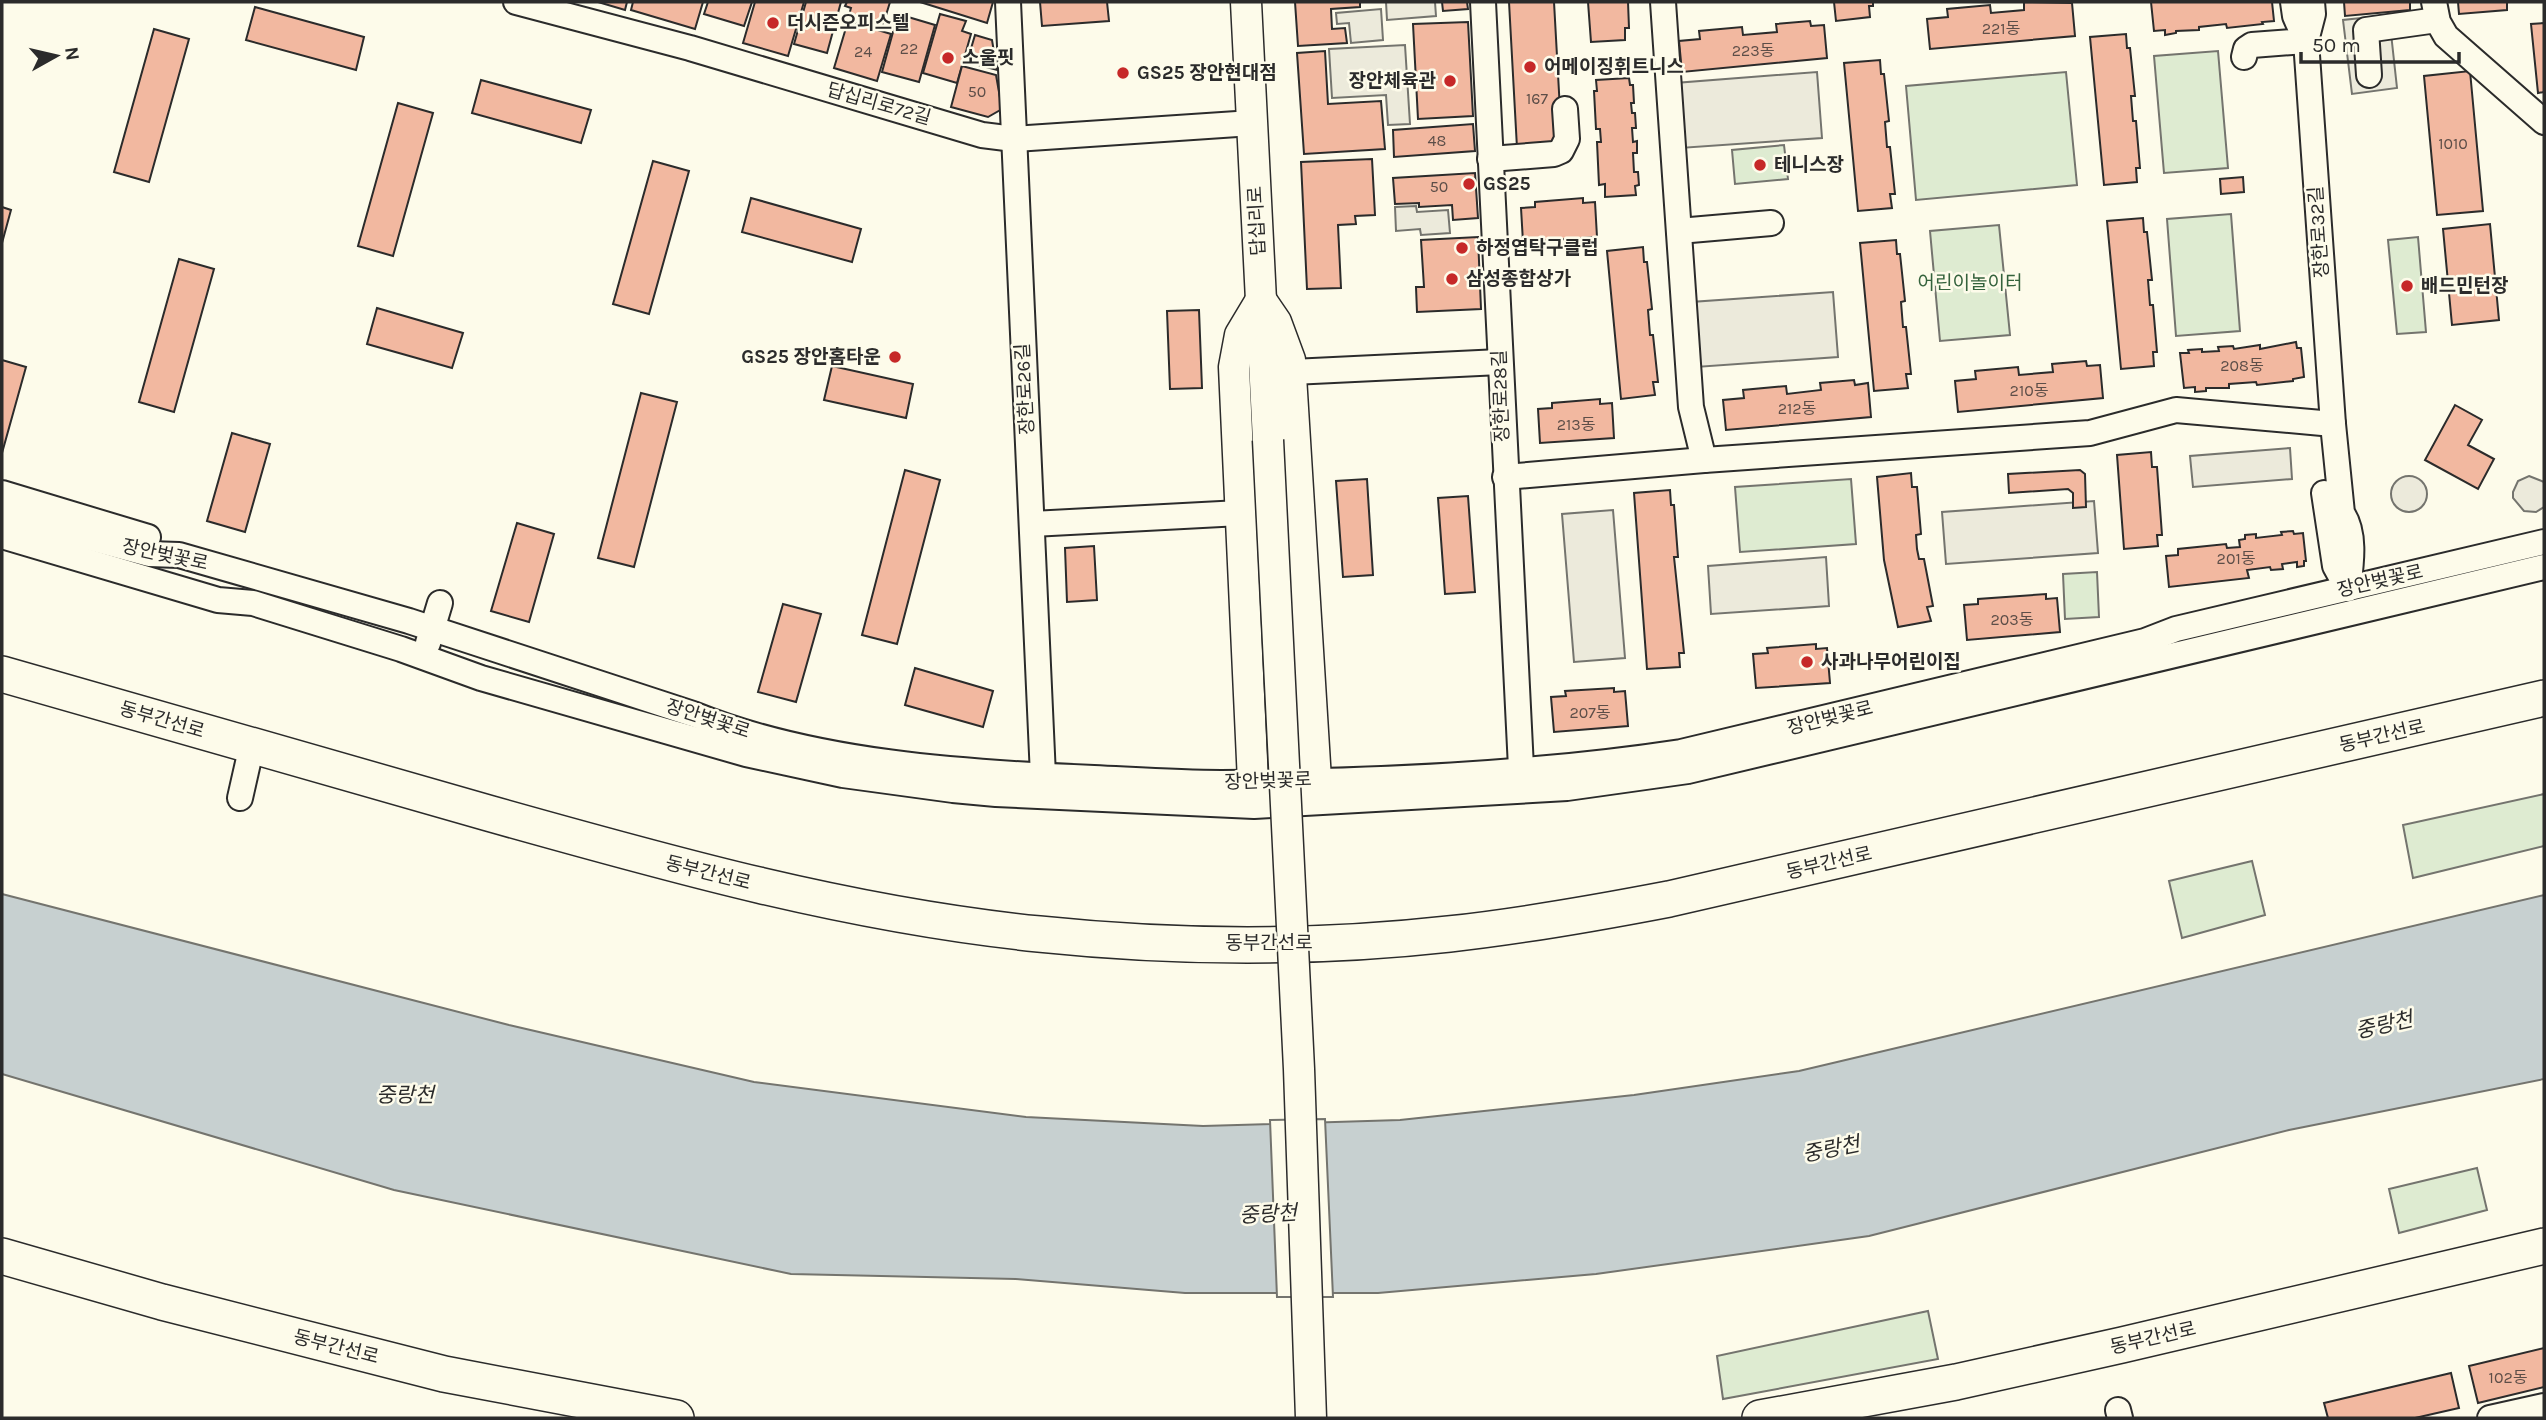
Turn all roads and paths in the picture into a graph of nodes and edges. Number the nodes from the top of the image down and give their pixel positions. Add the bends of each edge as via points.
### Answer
1 (516, 2) edge
2 (1008, 2) edge
3 (1246, 2) edge
4 (1483, 2) edge
5 (1662, 2) edge
6 (2293, 2) edge
7 (2312, 2) edge
8 (2436, 11) edge
9 (2306, 41) junction
10 (2244, 57) dead end
11 (2369, 75) dead end
12 (1565, 109) dead end
13 (2542, 115) edge
14 (1252, 123) junction
15 (1014, 139) junction
16 (1490, 159) junction
17 (1771, 223) dead end
18 (1679, 231) junction
19 (1261, 300) junction
20 (1500, 362) junction
21 (1292, 372) junction
22 (2333, 424) junction
23 (1704, 460) junction
24 (1505, 477) junction
25 (2, 493) edge
26 (1240, 513) junction
27 (2, 514) edge
28 (1032, 524) junction
29 (2, 536) edge
30 (2544, 542) edge
31 (178, 555) junction
32 (2544, 567) edge
33 (2350, 601) junction
34 (440, 603) dead end
35 (432, 629) junction
36 (424, 657) junction
37 (2, 674) edge
38 (2544, 698) edge
39 (252, 745) junction
40 (1043, 776) junction
41 (1317, 780) junction
42 (1522, 780) junction
43 (1253, 782) junction
44 (240, 798) dead end
45 (2544, 1246) edge
46 (2, 1256) edge
47 (2544, 1406) edge
48 (676, 1418) edge
49 (1311, 1418) edge
50 (1760, 1418) edge
51 (2490, 1418) edge

1 - 15 street, 답십리로72길 via 982,135
2 - 15 street, 장한로26길
3 - 14 main road, 답십리로
4 - 16 street, 장한로28길
5 - 18 street
6 - 9 street, 장한로32길
7 - 9 street, 장한로32길
8 - 11 street via 2366,30
8 - 13 street via 2446,36 2458,48
9 - 10 street via 2252,45
9 - 22 street, 장한로32길
12 - 16 street via 1567,139 1561,151
14 - 15 street, 답십리로72길
14 - 19 main road, 답십리로
15 - 28 street, 장한로26길
16 - 20 street, 장한로28길
17 - 18 street
18 - 23 street via 1691,408
19 - 21 main road via 1283,336
19 - 26 main road via 1240,335 1234,367
19 - 49 main road, 답십리로, bridge via 1299,1069
20 - 21 street
20 - 24 street, 장한로28길
21 - 41 main road
22 - 23 street via 2176,410 2090,433
22 - 33 street, 장한로32길 via 2342,513 2348,521
22 - 33 street, 장한로32길 via 2323,486 2335,566
23 - 24 street
24 - 42 street, 장한로28길
25 - 31 street via 156,540
26 - 28 street
26 - 43 main road
27 - 31 street, 장안벚꽃로 via 149,554
28 - 40 street, 장한로26길
29 - 36 street, 장안벚꽃로 via 218,600 253,603
30 - 33 street, 장안벚꽃로
31 - 35 street, 장안벚꽃로
32 - 33 street, 장안벚꽃로
33 - 42 street, 장안벚꽃로 via 2176,629 2145,641 1693,750
34 - 35 street
35 - 36 street
35 - 40 street, 장안벚꽃로 via 725,727 790,743 957,771
36 - 42 street, 장안벚꽃로 via 481,678 746,754 843,775 953,790 1254,806
37 - 39 highway, 동부간선로
38 - 39 highway, 동부간선로 via 1669,899 1449,934 1348,942 1138,941 1038,934 907,916 789,894 662,862
39 - 44 street
40 - 43 street, 장안벚꽃로
41 - 42 street, 장안벚꽃로
41 - 43 street, 장안벚꽃로
45 - 50 highway, 동부간선로 via 1956,1382
46 - 48 highway, 동부간선로 via 432,1371
47 - 51 street

